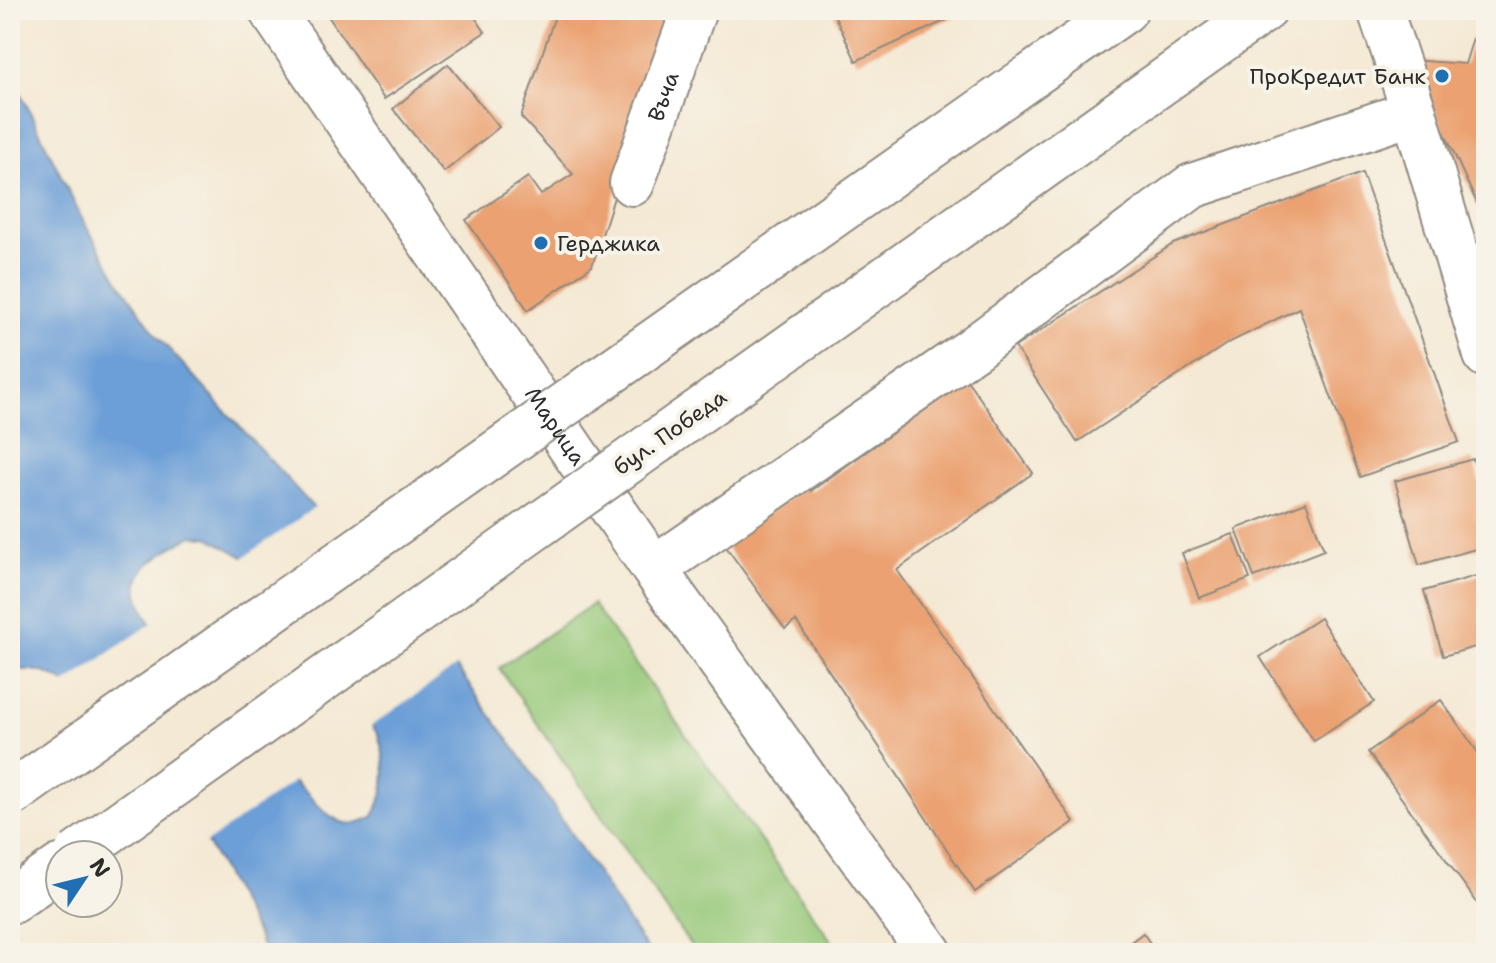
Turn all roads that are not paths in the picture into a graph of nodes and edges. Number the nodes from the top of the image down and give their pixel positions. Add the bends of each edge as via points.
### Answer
1 (271, 10) edge
2 (694, 10) edge
3 (1125, 10) edge
4 (1264, 10) edge
5 (1380, 10) edge
6 (1414, 112) junction
7 (632, 183) dead end
8 (1486, 355) edge
9 (654, 569) junction
10 (10, 795) edge
11 (98, 839) edge
12 (44, 878) edge
13 (10, 902) edge
14 (930, 953) edge

1 - 9 main road, Марица
2 - 7 main road, Въча
3 - 10 main road, bridge
4 - 11 main road, бул. Победа, bridge
5 - 6 main road
6 - 8 main road
6 - 9 main road via 1192,186 973,349
9 - 14 main road, Марица
12 - 13 main road

